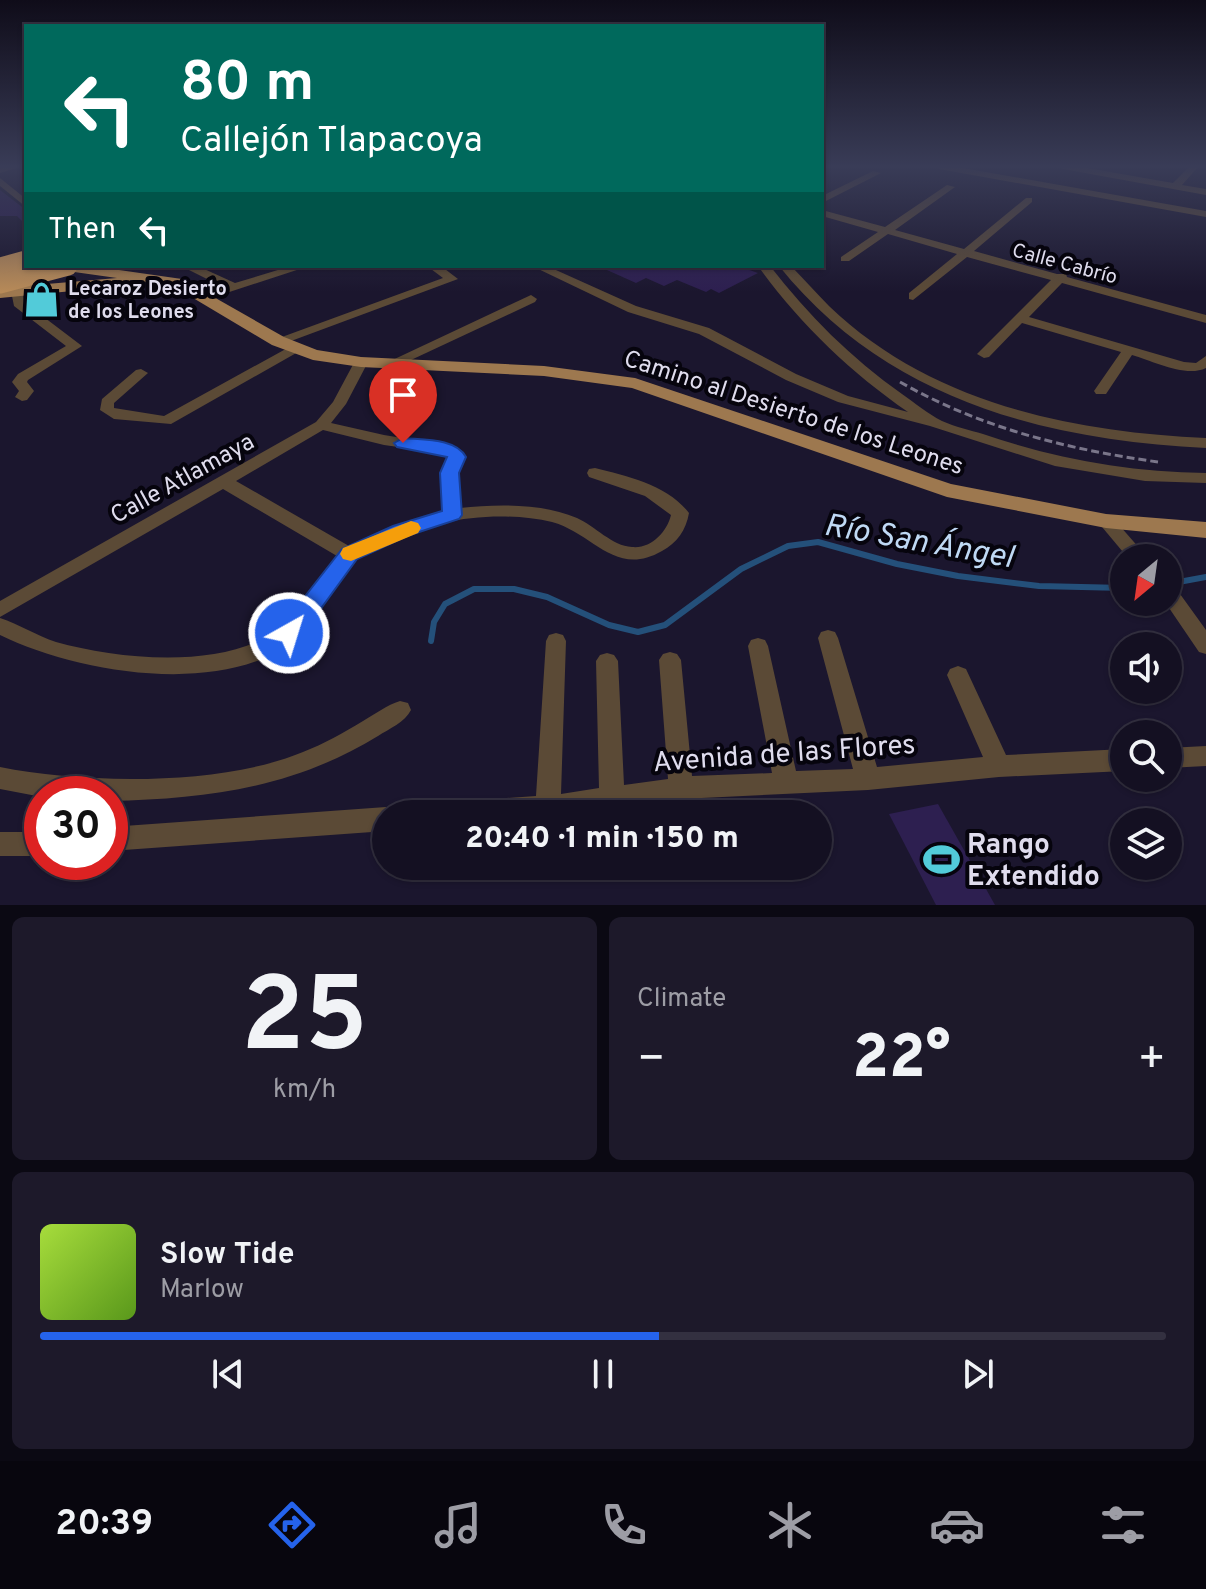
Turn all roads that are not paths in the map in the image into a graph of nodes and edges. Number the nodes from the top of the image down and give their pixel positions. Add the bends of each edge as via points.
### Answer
1 (825, 208) edge
2 (918, 208) edge
3 (1019, 208) edge
4 (1174, 208) edge
5 (824, 214) edge
6 (1206, 214) edge
7 (885, 230) junction
8 (966, 252) junction
9 (845, 259) dead end
10 (71, 268) edge
11 (71, 268) edge
12 (93, 268) edge
13 (193, 268) edge
14 (296, 268) edge
15 (436, 268) edge
16 (542, 268) edge
17 (766, 268) edge
18 (787, 268) edge
19 (130, 270) edge
20 (1060, 277) junction
21 (231, 286) junction
22 (8, 288) edge
23 (0, 292) edge
24 (197, 293) junction
25 (913, 296) dead end
26 (531, 299) dead end
27 (1206, 312) edge
28 (1020, 318) junction
29 (1206, 319) edge
30 (286, 345) junction
31 (1129, 350) junction
32 (984, 354) dead end
33 (361, 362) junction
34 (1205, 362) edge
35 (391, 364) junction
36 (141, 373) dead end
37 (1101, 391) dead end
38 (22, 397) dead end
39 (934, 423) junction
40 (321, 425) junction
41 (1206, 443) edge
42 (595, 473) dead end
43 (1206, 478) edge
44 (224, 482) junction
45 (452, 515) junction
46 (1106, 521) junction
47 (1206, 530) edge
48 (1127, 544) edge
49 (349, 554) junction
50 (0, 610) edge
51 (1182, 612) edge
52 (0, 626) edge
53 (828, 638) dead end
54 (556, 641) dead end
55 (758, 646) dead end
56 (1206, 646) edge
57 (670, 660) dead end
58 (607, 661) dead end
59 (958, 675) dead end
60 (400, 710) dead end
61 (1206, 756) edge
62 (1182, 757) edge
63 (1110, 761) edge
64 (999, 766) junction
65 (0, 778) edge
66 (868, 779) junction
67 (786, 781) junction
68 (681, 788) junction
69 (548, 800) edge
70 (612, 800) joint
71 (372, 820) edge
72 (128, 838) edge
73 (0, 844) edge
74 (24, 844) edge

1 - 7 street, Calle Cabrío
2 - 7 street
3 - 8 street
4 - 6 street
5 - 7 street, Calle Cabrío
7 - 8 street, Calle Cabrío
7 - 9 street
8 - 20 street, Calle Cabrío
8 - 25 street
10 - 23 main road
11 - 22 highway, bridge
12 - 19 main road, Camino al Desierto de los Leones
13 - 21 street
14 - 21 street
15 - 30 street via 452,279
16 - 39 street via 632,309 704,331 843,399
17 - 39 street via 814,329 857,368
18 - 41 street via 807,292 882,355 976,403 1098,435
19 - 24 main road, Camino al Desierto de los Leones
20 - 27 street, Calle Cabrío
20 - 28 street
20 - 29 street, Calle Cabrío
21 - 24 street
22 - 23 main road, Camino al Desierto de los Leones
22 - 24 main road, Camino al Desierto de los Leones via 129,282
22 - 38 street via 18,303 75,346 23,377 19,382 27,391
24 - 30 main road, Camino al Desierto de los Leones
26 - 35 street
28 - 31 street
28 - 32 street
30 - 33 main road, Camino al Desierto de los Leones
30 - 36 street via 166,421 107,410 107,402
31 - 34 street via 1193,368
31 - 37 street
33 - 35 main road, Camino al Desierto de los Leones
33 - 40 street, Calle Atlamaya
35 - 46 main road, Camino al Desierto de los Leones via 544,371 635,383 947,490
39 - 43 street via 1035,458 1134,474
40 - 44 street, Calle Atlamaya
40 - 45 street via 455,454 450,473
42 - 45 street via 670,503 680,513 668,539 636,556 622,554 559,518 530,513
44 - 49 street
44 - 50 street, Calle Atlamaya
45 - 49 street
46 - 47 main road, Camino al Desierto de los Leones
46 - 48 street
49 - 52 street via 289,633 242,659 134,663 56,650
51 - 56 street
53 - 66 street
54 - 69 street
55 - 67 street
57 - 68 street
58 - 70 street
59 - 64 street
60 - 65 street via 301,764 248,779 155,789 65,787
61 - 62 street
63 - 64 street, Avenida de las Flores
64 - 66 street, Avenida de las Flores
66 - 67 street, Avenida de las Flores
67 - 68 street, Avenida de las Flores
68 - 70 street, Avenida de las Flores
71 - 72 street
73 - 74 street

